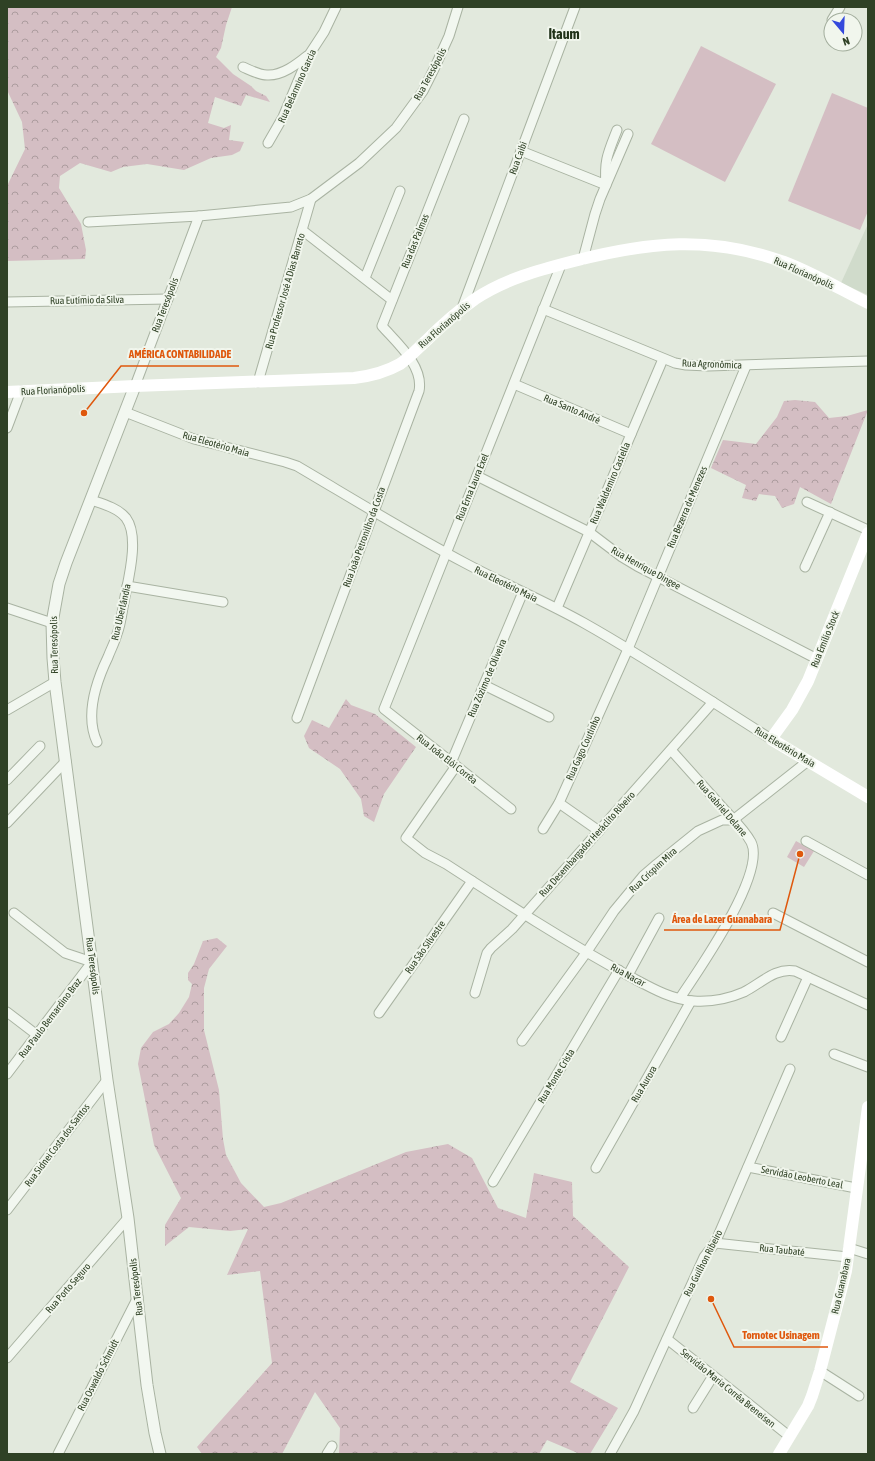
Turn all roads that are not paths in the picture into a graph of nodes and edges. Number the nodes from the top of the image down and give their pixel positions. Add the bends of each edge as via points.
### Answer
1 (336, 7) edge
2 (458, 7) edge
3 (575, 7) edge
4 (309, 55) junction
5 (243, 67) dead end
6 (464, 119) dead end
7 (617, 130) dead end
8 (628, 134) dead end
9 (268, 143) dead end
10 (521, 151) junction
11 (606, 185) junction
12 (400, 190) dead end
13 (311, 199) junction
14 (199, 216) junction
15 (88, 222) dead end
16 (302, 230) junction
17 (584, 259) junction
18 (561, 265) junction
19 (365, 278) junction
20 (168, 299) junction
21 (392, 300) junction
22 (7, 302) edge
23 (868, 303) edge
24 (462, 308) junction
25 (544, 309) junction
26 (409, 357) junction
27 (663, 359) junction
28 (868, 361) edge
29 (746, 366) junction
30 (258, 382) junction
31 (514, 384) junction
32 (135, 386) junction
33 (21, 391) junction
34 (7, 392) edge
35 (125, 412) junction
36 (7, 428) edge
37 (631, 434) junction
38 (477, 476) junction
39 (91, 500) junction
40 (807, 502) dead end
41 (374, 512) junction
42 (830, 512) junction
43 (868, 530) edge
44 (589, 532) junction
45 (868, 533) edge
46 (446, 553) junction
47 (805, 568) dead end
48 (658, 576) junction
49 (127, 586) junction
50 (523, 592) junction
51 (224, 602) dead end
52 (7, 608) edge
53 (557, 608) junction
54 (52, 623) junction
55 (628, 649) junction
56 (817, 659) junction
57 (55, 682) junction
58 (484, 685) junction
59 (713, 702) junction
60 (384, 709) joint
61 (7, 710) edge
62 (549, 717) dead end
63 (297, 718) dead end
64 (771, 739) junction
65 (97, 742) dead end
66 (40, 746) dead end
67 (671, 750) junction
68 (66, 761) junction
69 (808, 761) junction
70 (453, 765) junction
71 (7, 780) edge
72 (868, 797) edge
73 (559, 803) junction
74 (511, 809) dead end
75 (734, 820) junction
76 (7, 823) edge
77 (543, 829) dead end
78 (599, 831) junction
79 (406, 838) joint
80 (806, 841) dead end
81 (868, 875) edge
82 (472, 881) junction
83 (14, 913) dead end
84 (773, 913) dead end
85 (524, 914) junction
86 (659, 918) dead end
87 (586, 952) junction
88 (92, 962) junction
89 (868, 962) edge
90 (619, 970) junction
91 (628, 975) junction
92 (808, 977) junction
93 (475, 993) dead end
94 (680, 998) junction
95 (691, 1001) junction
96 (868, 1005) edge
97 (7, 1012) edge
98 (379, 1013) dead end
99 (37, 1034) junction
100 (780, 1037) dead end
101 (522, 1041) dead end
102 (834, 1054) dead end
103 (868, 1067) edge
104 (790, 1070) dead end
105 (7, 1074) edge
106 (107, 1080) junction
107 (868, 1107) edge
108 (748, 1167) junction
109 (596, 1168) dead end
110 (493, 1182) dead end
111 (856, 1188) junction
112 (7, 1210) edge
113 (128, 1218) junction
114 (715, 1243) junction
115 (849, 1252) junction
116 (868, 1254) edge
117 (138, 1297) junction
118 (667, 1339) junction
119 (7, 1358) edge
120 (820, 1371) junction
121 (713, 1376) junction
122 (860, 1396) dead end
123 (693, 1408) dead end
124 (789, 1436) junction
125 (157, 1451) edge
126 (58, 1454) edge
127 (610, 1454) edge
128 (779, 1454) edge

1 - 4 street, Rua Belarmino Garcia
2 - 13 street, Rua Teresópolis via 435,67 423,90 396,128 368,155
3 - 10 street, Rua Caibi
4 - 5 street via 294,66 274,75
4 - 9 street, Rua Belarmino Garcia via 283,117
6 - 21 street, Rua das Palmas
7 - 11 street via 606,157
8 - 11 street
10 - 11 street
10 - 24 street, Rua Caibi
11 - 17 street via 595,214
12 - 19 street
13 - 14 street, Rua Teresópolis via 291,206
13 - 16 street, Rua Professor José A Dias Barreto
14 - 15 street
14 - 20 street, Rua Teresópolis
16 - 19 street
16 - 30 street, Rua Professor José A Dias Barreto
17 - 18 main road, Rua Florianópolis
17 - 23 main road, Rua Florianópolis via 661,244 717,246 786,263
18 - 24 main road, Rua Florianópolis via 502,284
18 - 25 street, Rua Erna Laura Exel
19 - 21 street
20 - 22 street, Rua Eutímio da Silva
20 - 32 street, Rua Teresópolis
21 - 26 street, Rua das Palmas via 382,326
24 - 26 main road, Rua Florianópolis
25 - 27 street, Rua Agronômica
25 - 31 street, Rua Erna Laura Exel
26 - 30 main road, Rua Florianópolis via 390,369 369,376
26 - 41 street, Rua João Petronilho da Costa via 417,370 419,391
27 - 29 street, Rua Agronômica via 690,365
27 - 37 street, Rua Waldemiro Castella
28 - 29 street, Rua Agronômica
29 - 48 street, Rua Bezerra de Menezes
30 - 32 main road, Rua Florianópolis
31 - 37 street, Rua Santo André
31 - 38 street, Rua Erna Laura Exel
32 - 33 main road, Rua Florianópolis
32 - 35 street, Rua Teresópolis
33 - 34 main road, Rua Florianópolis
33 - 36 street
35 - 39 street, Rua Teresópolis
35 - 41 street, Rua Eleotério Maia via 194,439 297,466
37 - 44 street, Rua Waldemiro Castella
38 - 44 street, Rua Henrique Dingee
38 - 46 street, Rua Erna Laura Exel
39 - 49 street, Rua Uberlândia via 114,509 129,523 132,547
39 - 54 street, Rua Teresópolis via 63,573
40 - 42 street
41 - 46 street, Rua Eleotério Maia
41 - 63 street, Rua João Petronilho da Costa
42 - 43 street
42 - 47 street
44 - 48 street, Rua Henrique Dingee via 622,557
44 - 53 street, Rua Waldemiro Castella
45 - 56 main road, Rua Emílio Stock
46 - 50 street, Rua Eleotério Maia
46 - 60 street, Rua Erna Laura Exel
48 - 55 street, Rua Bezerra de Menezes
48 - 56 street, Rua Henrique Dingee
49 - 51 street
49 - 65 street, Rua Uberlândia via 118,633 96,690 92,724
50 - 53 street, Rua Eleotério Maia
50 - 58 street, Rua Zózimo de Oliveira
52 - 54 street
53 - 55 street, Rua Eleotério Maia
54 - 57 street, Rua Teresópolis
55 - 59 street, Rua Eleotério Maia
55 - 73 street, Rua Gago Coutinho
56 - 64 main road, Rua Emílio Stock via 800,696
57 - 61 street
57 - 68 street, Rua Teresópolis
58 - 62 street
58 - 70 street, Rua Zózimo de Oliveira
59 - 64 street, Rua Eleotério Maia
59 - 67 street, Rua Desembargador Heráclito Ribeiro
60 - 70 street, Rua João Elói Corrêa
64 - 69 main road, Rua Eleotério Maia
66 - 71 street
67 - 75 street, Rua Gabriel Delane
67 - 78 street, Rua Desembargador Heráclito Ribeiro
68 - 76 street
68 - 88 street, Rua Teresópolis
69 - 72 main road, Rua Eleotério Maia
69 - 75 street, Rua Crispim Mira
70 - 74 street, Rua João Elói Corrêa
70 - 79 street, Rua Zózimo de Oliveira
73 - 77 street, Rua Gago Coutinho
73 - 78 street
75 - 87 street, Rua Crispim Mira via 722,820 698,831 657,864 629,892
75 - 94 street, Rua Gabriel Delane via 754,850 749,875 727,924
78 - 85 street, Rua Desembargador Heráclito Ribeiro
79 - 82 street, Rua Nacar via 425,853
80 - 81 street
82 - 85 street, Rua Nacar
82 - 98 street, Rua São Silvestre
83 - 88 street via 65,953
84 - 89 street
85 - 87 street, Rua Nacar
85 - 93 street, Rua Desembargador Heráclito Ribeiro via 507,935 487,953
86 - 91 street
87 - 90 street, Rua Nacar
87 - 101 street, Rua Crispim Mira
88 - 99 street, Rua Paulo Bernardino Braz
88 - 106 street, Rua Teresópolis
90 - 91 street, Rua Nacar
90 - 110 street, Rua Monte Crista
91 - 94 street, Rua Nacar
92 - 95 street, Rua Nacar via 795,971 783,970 734,996 714,1001
92 - 96 street, Rua Nacar
92 - 100 street
94 - 95 street, Rua Nacar
95 - 109 street, Rua Aurora
97 - 99 street
99 - 105 street, Rua Paulo Bernardino Braz
102 - 103 street
104 - 108 street, Rua Guilhon Ribeiro
106 - 112 street, Rua Sidnei Costa dos Santos
106 - 113 street, Rua Teresópolis
107 - 111 main road, Rua Guanabara
108 - 111 street, Servidão Leoberto Leal
108 - 114 street, Rua Guilhon Ribeiro
111 - 115 main road, Rua Guanabara
113 - 117 street, Rua Teresópolis
113 - 119 street, Rua Porto Seguro
114 - 115 street, Rua Taubaté
114 - 118 street, Rua Guilhon Ribeiro via 704,1257
115 - 116 street, Rua Taubaté
115 - 120 main road, Rua Guanabara
117 - 125 street, Rua Teresópolis
117 - 126 street, Rua Oswaldo Schmidt
118 - 121 street, Servidão Maria Corrêa Breneisen
118 - 127 street, Rua Guilhon Ribeiro via 634,1411
120 - 122 street
120 - 124 main road, Rua Guanabara via 808,1406
121 - 123 street
121 - 124 street, Servidão Maria Corrêa Breneisen
124 - 128 main road, Rua Guanabara

